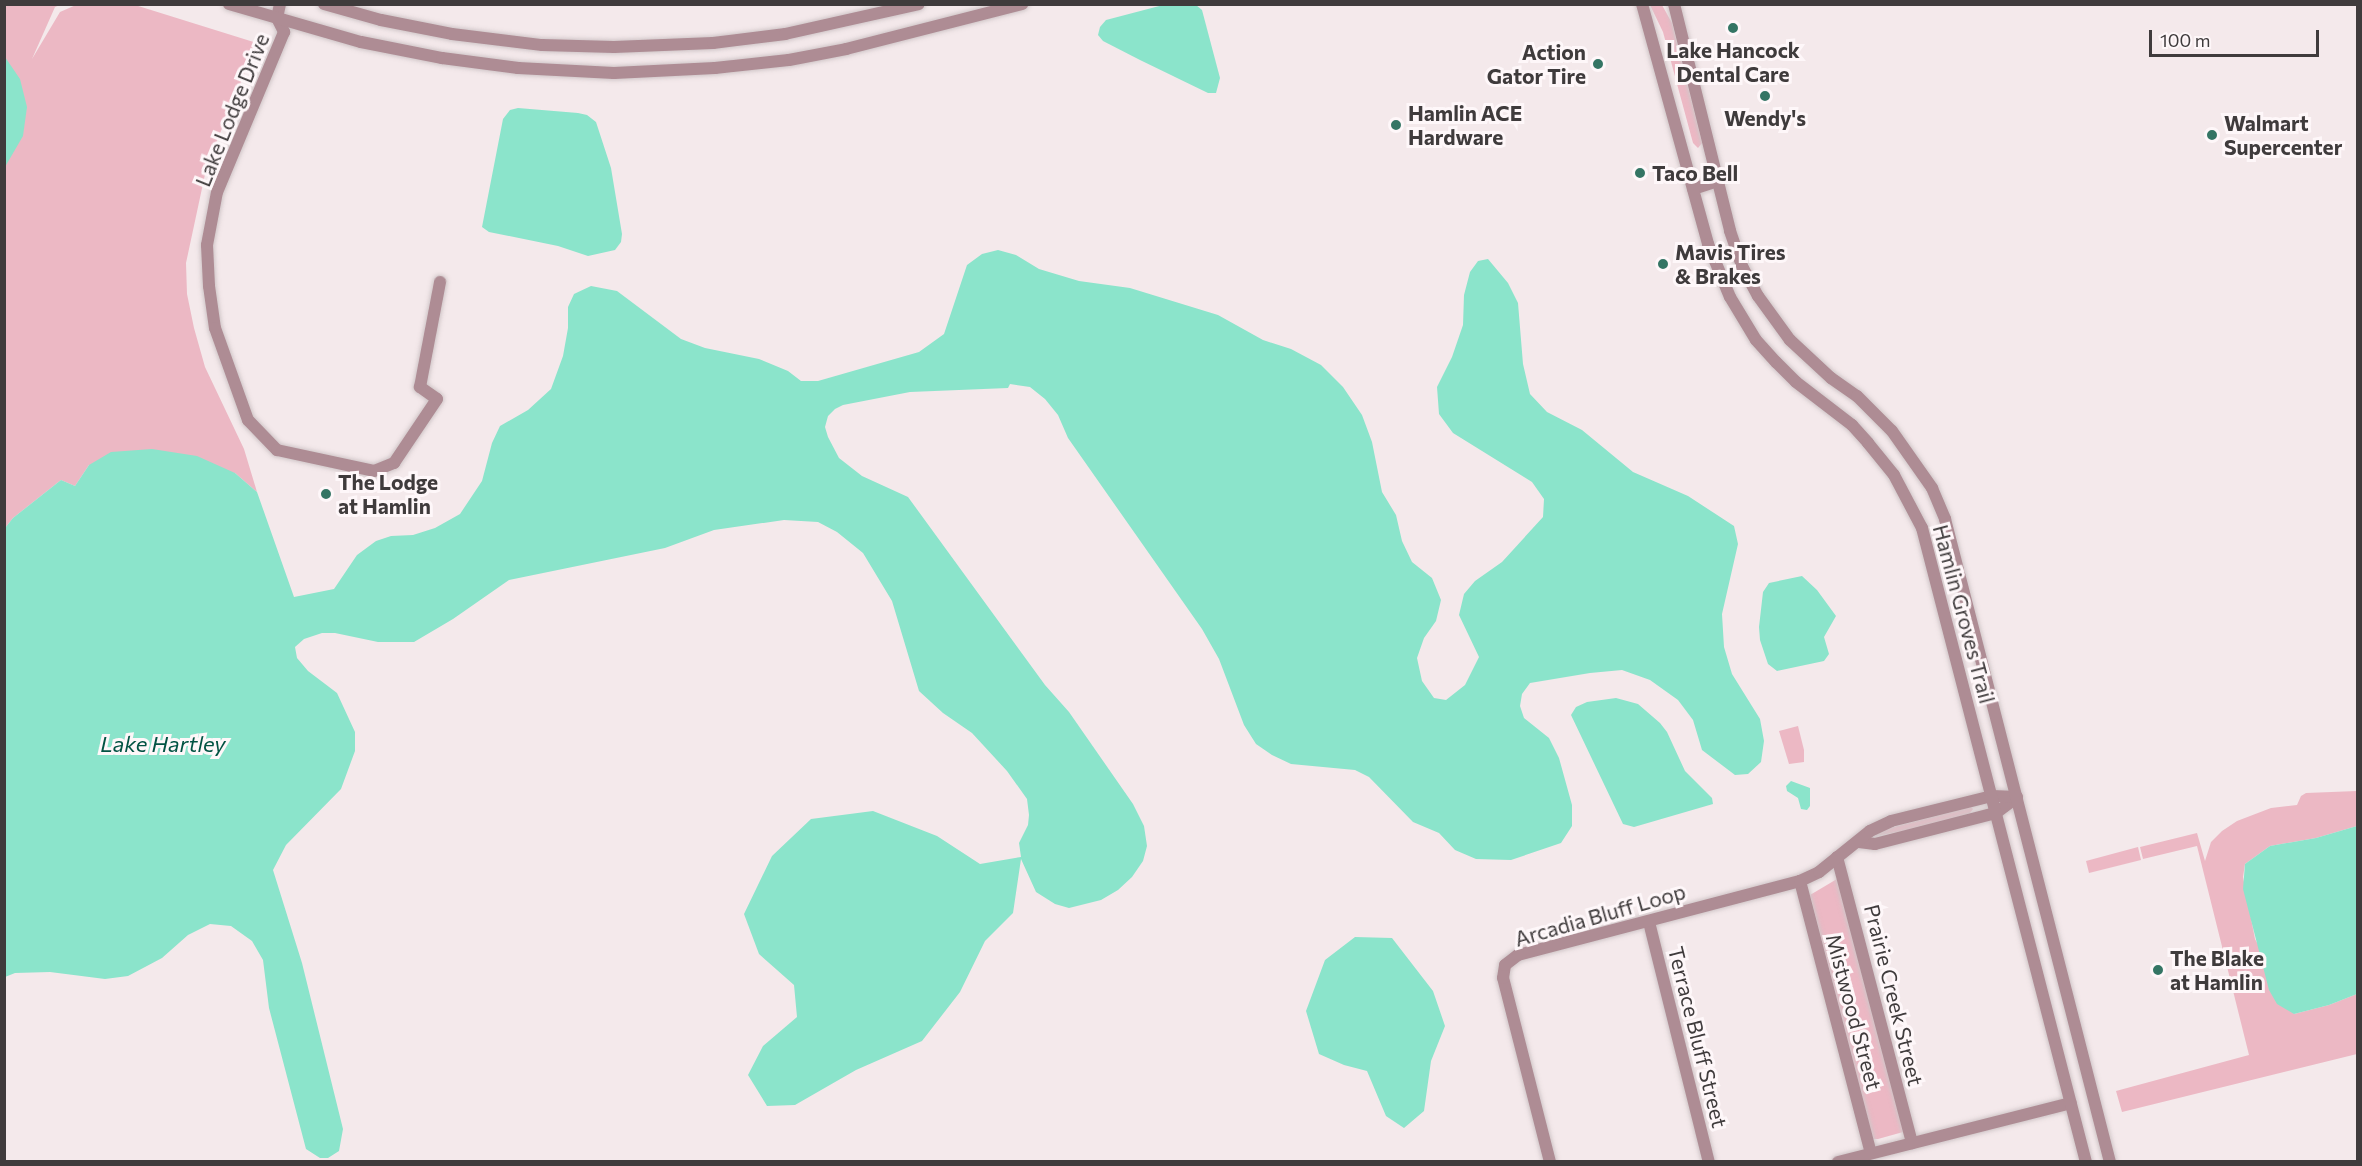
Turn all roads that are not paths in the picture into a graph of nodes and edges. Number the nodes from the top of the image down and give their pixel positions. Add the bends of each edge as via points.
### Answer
1 (229, 4) edge
2 (280, 4) edge
3 (324, 4) edge
4 (919, 4) edge
5 (1022, 4) edge
6 (1642, 4) edge
7 (1674, 4) edge
8 (277, 18) junction
9 (1718, 181) junction
10 (1693, 189) junction
11 (440, 282) dead end
12 (1992, 795) junction
13 (2017, 797) junction
14 (1996, 813) junction
15 (1859, 842) junction
16 (1837, 857) junction
17 (1800, 881) junction
18 (1649, 922) junction
19 (2071, 1103) junction
20 (1912, 1143) junction
21 (1871, 1153) junction
22 (1550, 1161) edge
23 (1709, 1161) edge
24 (1838, 1161) edge
25 (2086, 1161) edge
26 (2110, 1161) edge

1 - 8 street
2 - 8 street
3 - 4 street via 452,34 542,45 614,47 713,43 785,34
5 - 8 street via 789,60 614,73 518,68 442,58 361,42
6 - 10 street, Hamlin Groves Trail
7 - 9 street, Hamlin Groves Trail
8 - 11 street, Lake Lodge Drive via 284,32 217,192 207,246 214,328 248,420 277,450 374,471 394,463 437,399 420,387
9 - 10 street
9 - 13 street, Hamlin Groves Trail via 1743,268 1764,304 1809,359 1877,415 1932,488 1955,551
10 - 12 street, Hamlin Groves Trail via 1716,267 1756,340 1796,382 1852,425 1894,475 1908,499 1931,557
12 - 13 street, Arcadia Bluff Loop
12 - 14 street, Hamlin Groves Trail
12 - 15 street, Arcadia Bluff Loop via 1891,821 1876,827
13 - 14 street
13 - 26 street, Hamlin Groves Trail
14 - 15 street via 1875,844
14 - 19 street, Hamlin Groves Trail
15 - 16 street, Arcadia Bluff Loop
16 - 17 street, Arcadia Bluff Loop
16 - 20 street, Prairie Creek Street
17 - 18 street, Arcadia Bluff Loop
17 - 21 street, Mistwood Street
18 - 22 street, Arcadia Bluff Loop via 1518,955 1505,965 1503,978
18 - 23 street, Terrace Bluff Street
19 - 20 street
19 - 25 street, Hamlin Groves Trail
20 - 21 street
21 - 24 street

